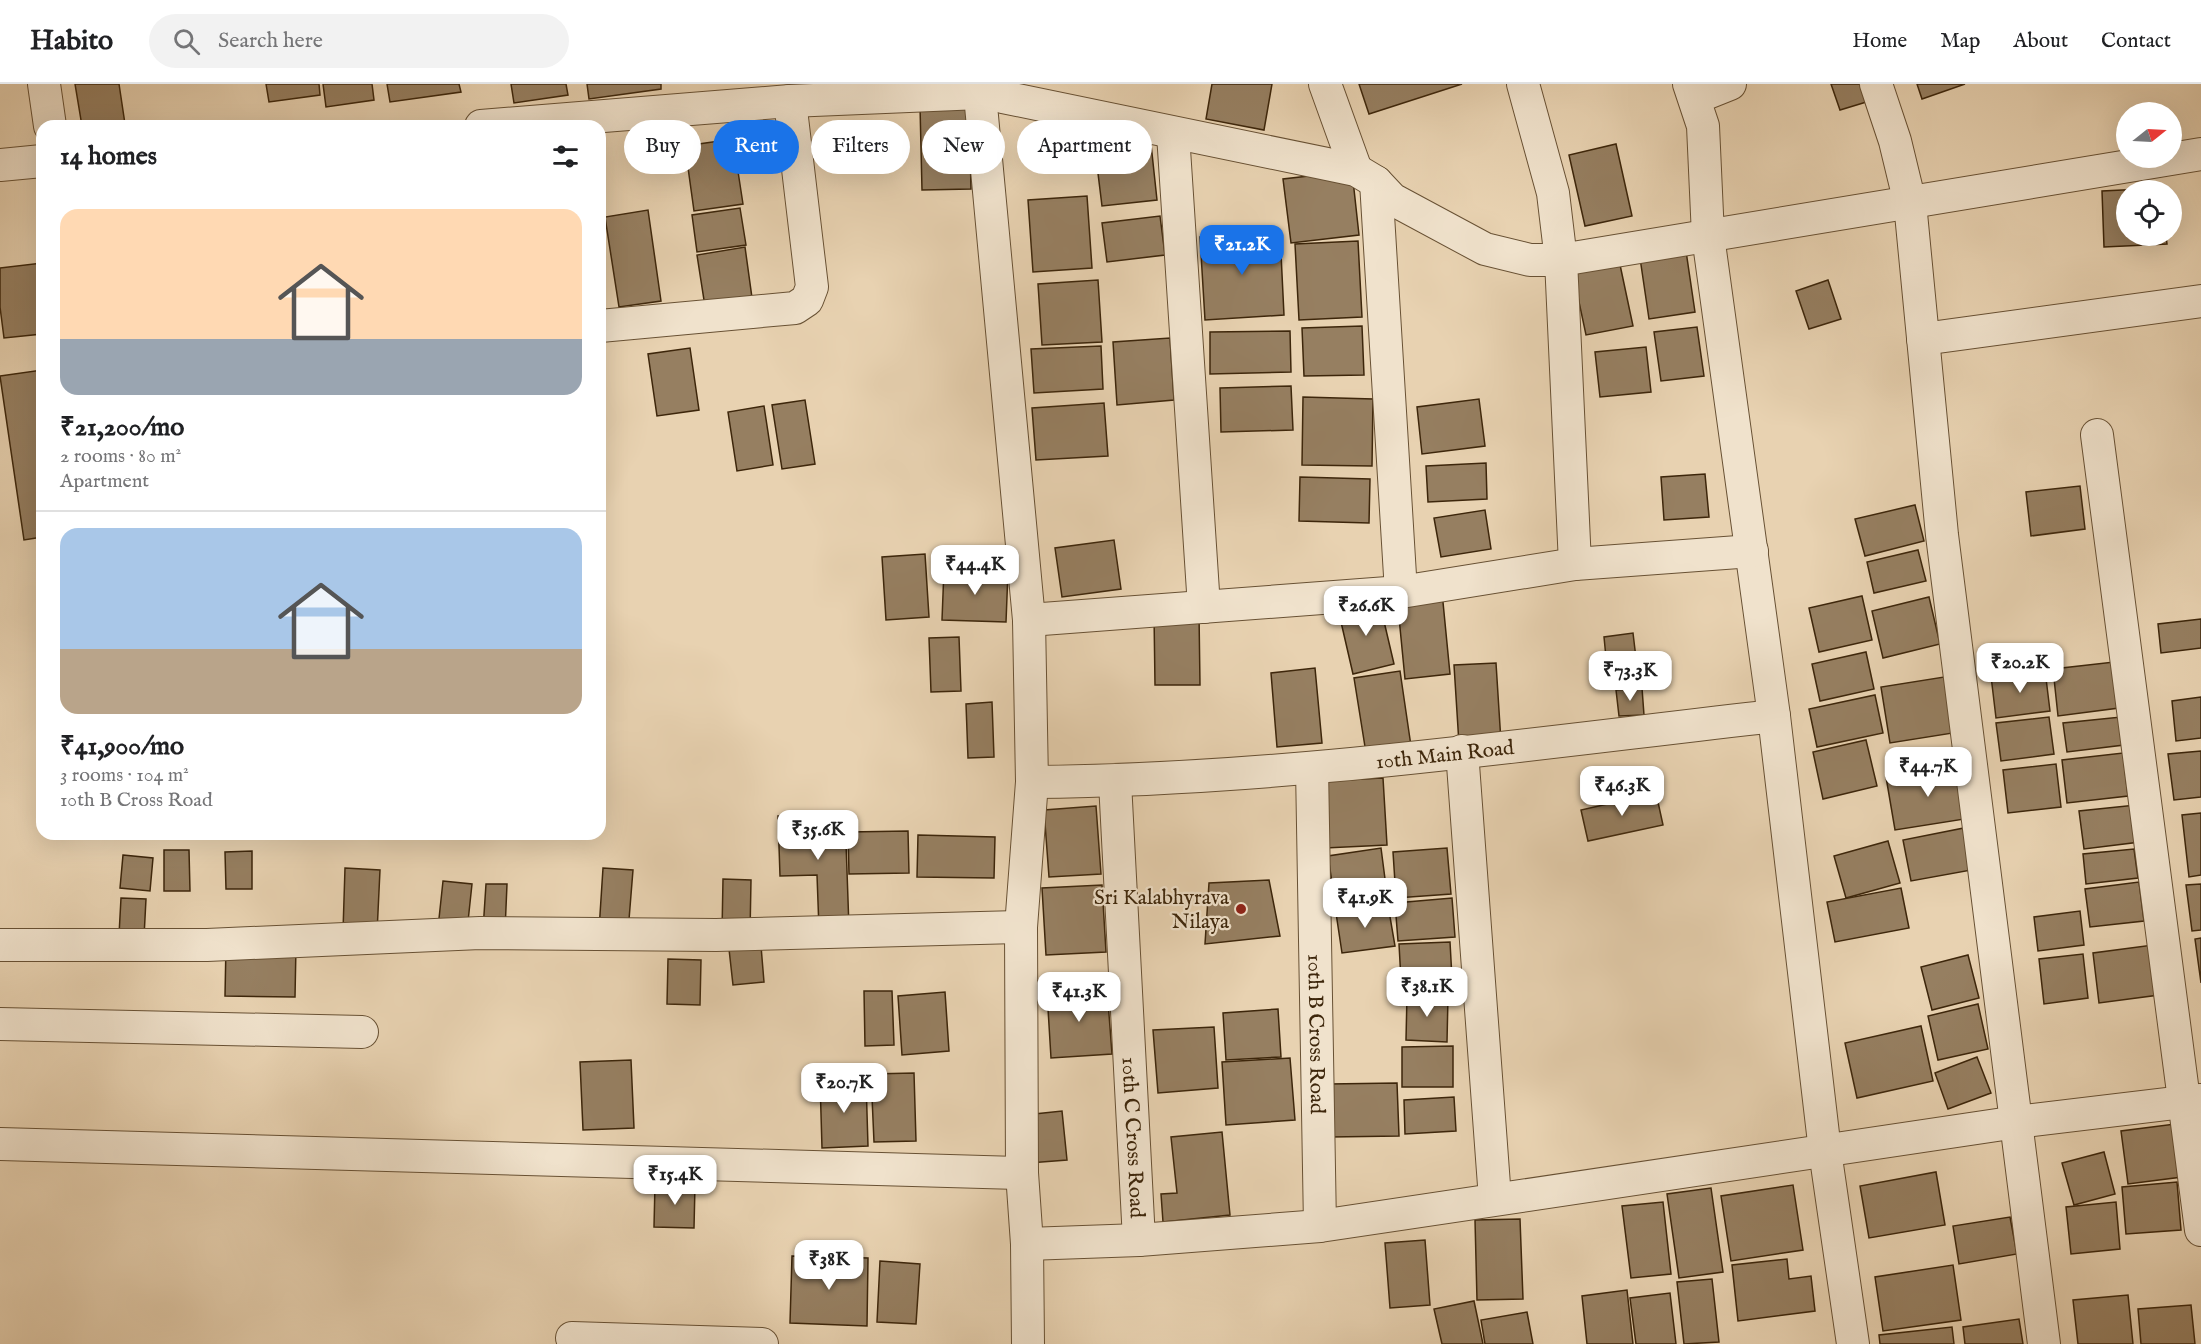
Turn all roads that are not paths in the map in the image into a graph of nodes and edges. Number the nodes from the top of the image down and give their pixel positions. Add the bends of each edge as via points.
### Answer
1 (44, 84) edge
2 (1325, 84) edge
3 (1523, 84) edge
4 (1730, 84) edge
5 (1876, 84) edge
6 (992, 88) edge
7 (1692, 91) edge
8 (789, 101) junction
9 (49, 120) edge
10 (555, 120) edge
11 (1173, 134) junction
12 (2201, 154) edge
13 (36, 162) edge
14 (0, 165) edge
15 (1366, 176) junction
16 (1910, 203) junction
17 (1708, 236) junction
18 (1561, 260) junction
19 (2201, 301) edge
20 (606, 325) edge
21 (1923, 339) junction
22 (2097, 435) dead end
23 (1752, 551) junction
24 (1575, 564) junction
25 (1401, 592) junction
26 (1203, 607) junction
27 (1029, 620) junction
28 (1774, 716) junction
29 (1462, 751) junction
30 (1311, 768) junction
31 (1115, 782) junction
32 (1032, 783) junction
33 (1021, 927) junction
34 (0, 945) edge
35 (0, 1024) edge
36 (362, 1032) dead end
37 (2192, 1101) edge
38 (2017, 1122) junction
39 (0, 1144) edge
40 (1825, 1151) junction
41 (1022, 1173) junction
42 (1495, 1199) junction
43 (1320, 1226) junction
44 (2201, 1230) edge
45 (1139, 1240) junction
46 (1027, 1244) junction
47 (572, 1338) dead end
48 (762, 1344) edge
49 (1028, 1344) edge
50 (1853, 1344) edge
51 (2044, 1344) edge

1 - 9 street
2 - 15 street
3 - 18 street via 1553,193
4 - 7 street
5 - 16 street
6 - 8 street
6 - 11 street
6 - 27 street
7 - 17 street via 1703,126
8 - 10 street
8 - 20 street via 812,287 807,300 795,308
11 - 15 street
11 - 26 street
12 - 16 street
13 - 14 street
15 - 18 street via 1392,199 1485,249 1530,260
15 - 25 street
16 - 17 street
16 - 21 street
17 - 18 street
17 - 23 street
18 - 24 street
19 - 21 street
21 - 38 street via 1942,535
22 - 37 street
23 - 24 street
23 - 28 street
24 - 25 street
25 - 26 street
26 - 27 street
27 - 32 street
28 - 29 street, 10th Main Road
28 - 40 street
29 - 30 street, 10th Main Road
29 - 42 street
30 - 31 street, 10th Main Road
30 - 43 street, 10th B Cross Road
31 - 32 street, 10th Main Road
31 - 45 street, 10th C Cross Road
32 - 33 street
33 - 34 street via 716,935 480,933 207,945
33 - 41 street
35 - 36 street
37 - 38 street
37 - 44 street
38 - 40 street
38 - 51 street
39 - 41 street
40 - 42 street
40 - 50 street
41 - 46 street
42 - 43 street
43 - 45 street
45 - 46 street
46 - 49 street
47 - 48 street

